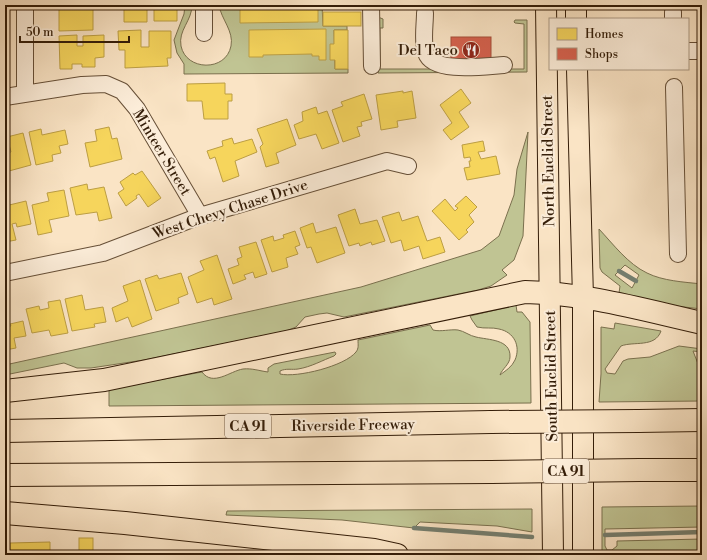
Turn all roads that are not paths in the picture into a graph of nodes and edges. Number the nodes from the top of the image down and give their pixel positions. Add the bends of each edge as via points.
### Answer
1 (25, 5) edge
2 (204, 5) edge
3 (371, 5) edge
4 (546, 5) edge
5 (576, 5) edge
6 (425, 13) dead end
7 (576, 18) edge
8 (204, 33) dead end
9 (689, 51) edge
10 (702, 51) edge
11 (504, 65) dead end
12 (372, 66) dead end
13 (578, 70) edge
14 (674, 86) dead end
15 (26, 92) junction
16 (5, 96) edge
17 (408, 166) dead end
18 (200, 216) junction
19 (678, 254) dead end
20 (5, 273) edge
21 (549, 293) junction
22 (583, 298) junction
23 (702, 323) edge
24 (5, 391) edge
25 (702, 420) edge
26 (5, 431) edge
27 (702, 470) edge
28 (5, 475) edge
29 (5, 513) edge
30 (397, 555) edge
31 (553, 555) edge
32 (583, 555) edge

1 - 15 street
2 - 8 street
3 - 12 street
4 - 21 main road, North Euclid Street
5 - 7 main road
6 - 11 street via 425,50 429,59 448,66
9 - 10 street
13 - 22 main road, North Euclid Street
14 - 19 street
15 - 16 street
15 - 18 street, Minteer Street via 106,84 122,91 137,109
17 - 18 street, West Chevy Chase Drive via 387,161
18 - 20 street, West Chevy Chase Drive via 102,252
21 - 22 highway
21 - 24 highway via 525,292 104,380
21 - 31 main road, South Euclid Street
22 - 23 highway
22 - 32 main road, South Euclid Street
25 - 26 highway, Riverside Freeway / CA 91, bridge
27 - 28 highway, CA 91, bridge
29 - 30 highway via 125,523 374,550

